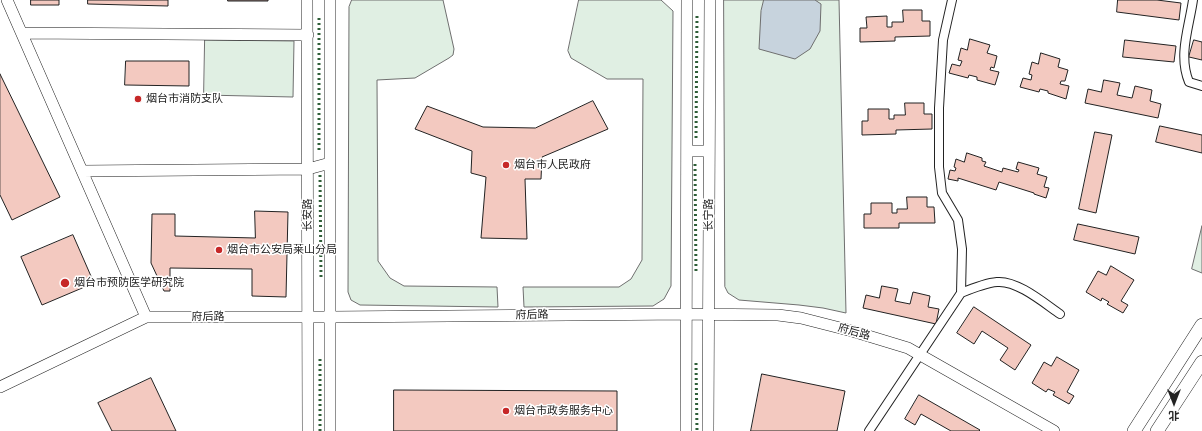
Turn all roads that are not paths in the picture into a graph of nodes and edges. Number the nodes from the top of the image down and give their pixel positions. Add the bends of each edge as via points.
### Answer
1 (7, 0) edge
2 (308, 0) edge
3 (330, 0) edge
4 (687, 0) edge
5 (710, 0) edge
6 (952, 0) edge
7 (1193, 0) edge
8 (23, 33) junction
9 (308, 35) junction
10 (1202, 86) edge
11 (687, 151) junction
12 (709, 151) junction
13 (330, 163) junction
14 (308, 169) junction
15 (82, 171) junction
16 (961, 293) junction
17 (687, 314) junction
18 (708, 314) junction
19 (1060, 314) dead end
20 (308, 316) junction
21 (146, 317) junction
22 (331, 317) junction
23 (1202, 325) edge
24 (920, 354) junction
25 (1202, 362) edge
26 (0, 387) edge
27 (308, 431) edge
28 (330, 431) edge
29 (686, 431) edge
30 (708, 431) edge
31 (869, 431) edge
32 (1054, 431) edge
33 (1134, 431) edge
34 (1157, 431) edge

1 - 8 street
2 - 9 street, 长安路
3 - 13 street
4 - 11 street, 长宁路
5 - 12 street, 长宁路
6 - 16 street via 943,40 939,167 942,193 958,220 962,249
7 - 10 street via 1184,52 1185,72 1190,82
8 - 9 street
8 - 15 street
9 - 14 street, 长安路
11 - 12 street
11 - 17 street, 长宁路
12 - 18 street, 长宁路
13 - 14 street
13 - 22 street
14 - 15 street
14 - 20 street, 长安路
15 - 21 street
16 - 19 street via 985,284 1012,284 1024,289
16 - 24 street
17 - 18 street, 府后路
17 - 22 street, 府后路
17 - 29 street, 长宁路
18 - 24 street, 府后路 via 778,315 801,318 908,348
18 - 30 street, 长宁路
20 - 21 street, 府后路
20 - 22 street, 府后路
20 - 27 street, 长安路
21 - 26 street, 府后路
22 - 28 street
23 - 33 main road
24 - 31 street
24 - 32 street, 府后路
25 - 34 main road

